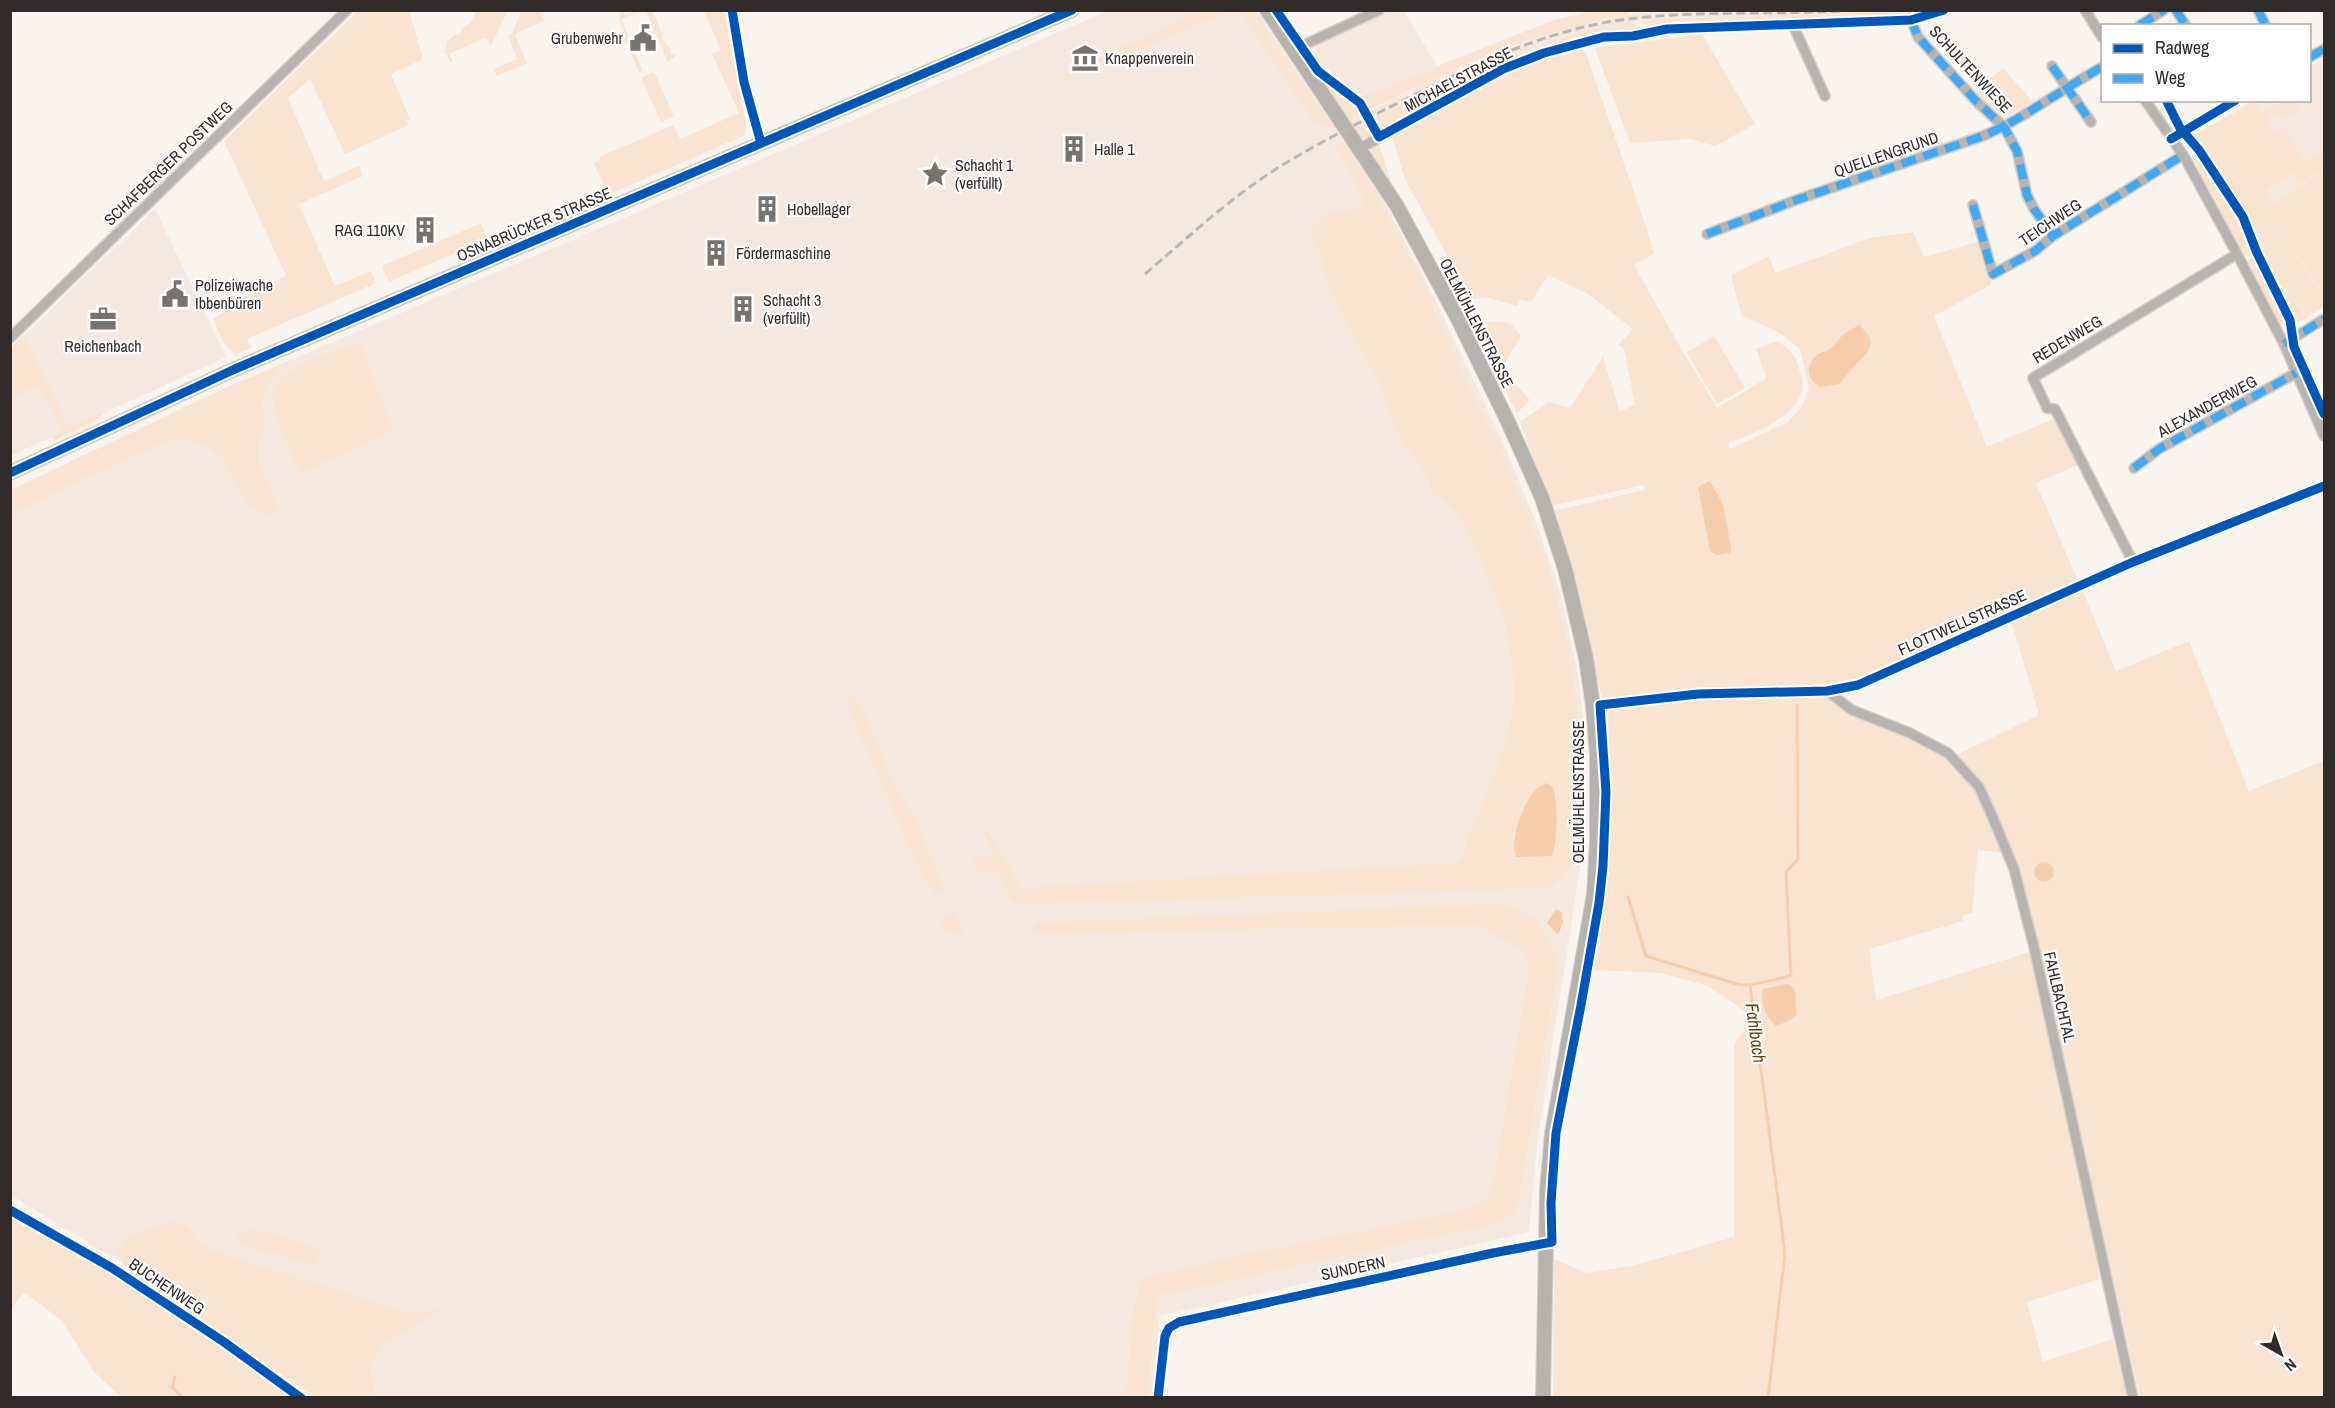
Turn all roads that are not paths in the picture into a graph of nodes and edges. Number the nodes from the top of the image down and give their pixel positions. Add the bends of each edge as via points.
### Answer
1 (347, 10) edge
2 (732, 10) edge
3 (1072, 10) edge
4 (1267, 10) edge
5 (1379, 10) edge
6 (1944, 10) edge
7 (2085, 10) edge
8 (2164, 10) edge
9 (2176, 10) edge
10 (2258, 10) edge
11 (1911, 20) junction
12 (1793, 24) junction
13 (2142, 24) edge
14 (2185, 24) edge
15 (2265, 24) edge
16 (2101, 34) edge
17 (2325, 49) edge
18 (1293, 50) junction
19 (2311, 56) edge
20 (2052, 66) dead end
21 (2101, 68) edge
22 (2067, 87) junction
23 (1825, 96) dead end
24 (2146, 102) edge
25 (2233, 102) edge
26 (2091, 122) dead end
27 (2004, 127) junction
28 (2171, 139) junction
29 (761, 143) junction
30 (1359, 149) junction
31 (2183, 155) junction
32 (1973, 206) dead end
33 (1707, 234) dead end
34 (2053, 236) junction
35 (2237, 254) junction
36 (2325, 319) edge
37 (10, 338) edge
38 (2284, 344) junction
39 (2296, 373) junction
40 (2325, 436) edge
41 (2134, 468) dead end
42 (10, 473) edge
43 (2325, 486) edge
44 (2133, 562) junction
45 (1827, 691) junction
46 (1593, 706) junction
47 (10, 1210) edge
48 (1546, 1243) junction
49 (301, 1398) edge
50 (1158, 1398) edge
51 (1543, 1398) edge
52 (2133, 1398) edge

1 - 37 street, SCHAFBERGER POSTWEG
2 - 29 street via 744,82
3 - 29 street, OSNABRÜCKER STRASSE
4 - 18 street, OELMÜHLENSTRASSE
5 - 18 street
6 - 11 street, MICHAELSTRASSE
7 - 16 street
8 - 13 street
9 - 14 street
10 - 15 street
11 - 12 street, MICHAELSTRASSE
11 - 27 street, SCHULTENWIESE via 1918,36 1974,100
12 - 23 street
12 - 30 street, MICHAELSTRASSE via 1667,29 1604,37 1544,53 1503,69
17 - 19 street
18 - 30 street, OELMÜHLENSTRASSE
20 - 22 street
21 - 22 street, QUELLENGRUND
22 - 26 street
22 - 27 street, QUELLENGRUND
24 - 28 street
25 - 28 street
27 - 33 street, QUELLENGRUND
27 - 34 street, SCHULTENWIESE via 2017,151 2027,195
28 - 31 street
29 - 42 street, OSNABRÜCKER STRASSE via 235,369
30 - 46 street, OELMÜHLENSTRASSE via 1397,206 1458,319 1542,498 1572,592
31 - 34 street, TEICHWEG
31 - 35 street
32 - 34 street, TEICHWEG via 1993,274 2035,251
35 - 38 street
35 - 44 street, REDENWEG via 2033,378 2048,408 2055,409
36 - 38 street
38 - 39 street
39 - 40 street
39 - 41 street, ALEXANDERWEG via 2159,449
43 - 44 street, FLOTTWELLSTRASSE
44 - 45 street, FLOTTWELLSTRASSE via 1858,685
45 - 46 street, FLOTTWELLSTRASSE via 1698,694
45 - 52 street, FAHLBACHTAL via 1852,710 1948,753 1979,787 1990,811 2014,869 2034,947
46 - 48 street, OELMÜHLENSTRASSE via 1598,793 1594,894 1552,1134
47 - 49 street, BUCHENWEG via 112,1268
48 - 50 street, SUNDERN via 1179,1322 1165,1336
48 - 51 street, OELMÜHLENSTRASSE

